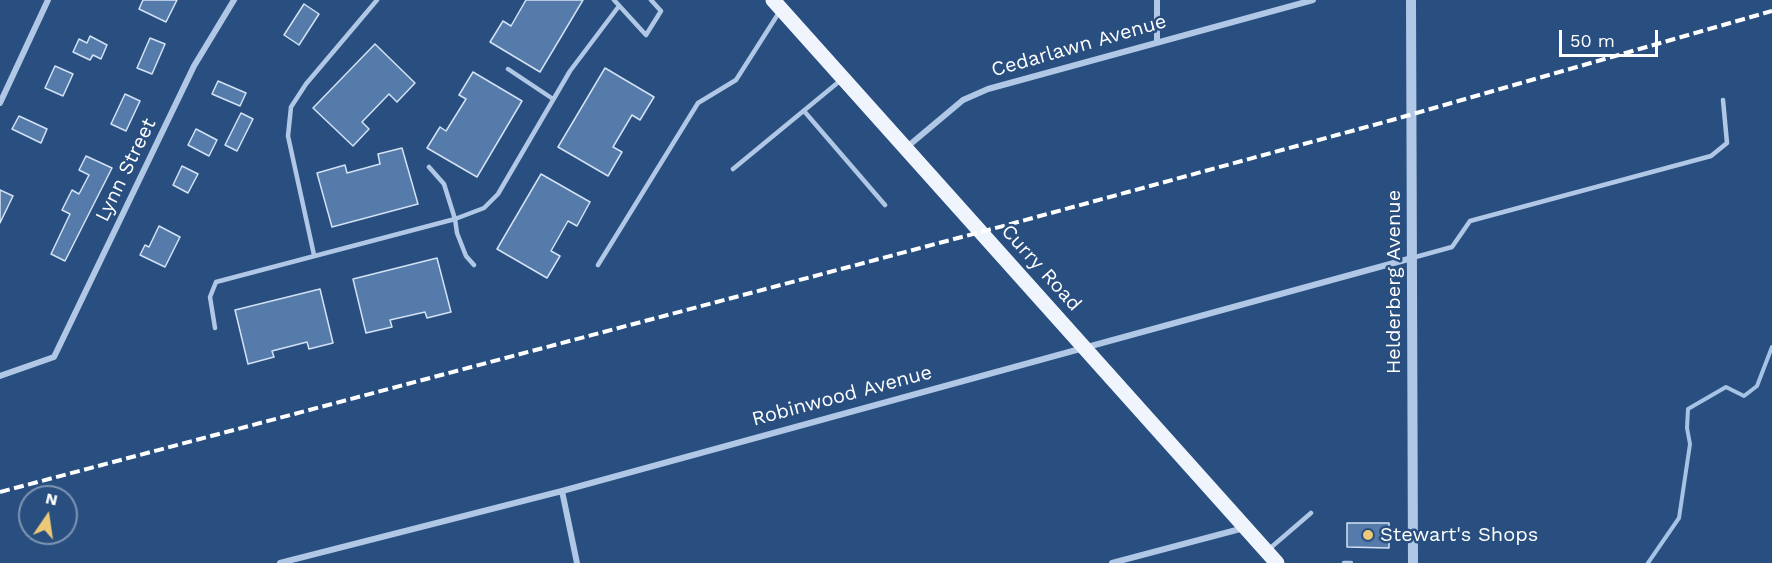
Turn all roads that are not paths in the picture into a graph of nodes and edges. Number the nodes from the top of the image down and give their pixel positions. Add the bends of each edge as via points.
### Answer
1 (48, 0) edge
2 (234, 0) edge
3 (377, 0) edge
4 (614, 0) edge
5 (651, 0) edge
6 (1157, 0) edge
7 (1313, 0) edge
8 (1411, 0) edge
9 (777, 4) edge
10 (619, 6) junction
11 (1157, 41) junction
12 (508, 69) dead end
13 (843, 79) junction
14 (554, 99) junction
15 (1723, 100) dead end
16 (0, 103) edge
17 (804, 111) junction
18 (906, 148) junction
19 (429, 167) dead end
20 (733, 169) dead end
21 (885, 205) dead end
22 (455, 219) junction
23 (314, 255) junction
24 (1412, 258) junction
25 (474, 265) dead end
26 (598, 265) dead end
27 (215, 328) dead end
28 (1084, 347) junction
29 (0, 376) edge
30 (562, 491) junction
31 (1311, 513) dead end
32 (1245, 528) junction
33 (1266, 551) junction
34 (280, 563) edge
35 (577, 563) edge
36 (1112, 563) edge
37 (1277, 563) edge
38 (1344, 563) edge
39 (1351, 563) edge
40 (1413, 563) edge

1 - 16 street
2 - 29 street, Lynn Street via 194,66 54,357
3 - 23 lane via 291,107 288,136
4 - 10 lane
5 - 10 lane via 661,11 646,35
6 - 11 street
7 - 11 street, Cedarlawn Avenue
8 - 24 street, Helderberg Avenue
9 - 13 main road, Curry Road
9 - 26 lane via 736,80 698,102
10 - 14 lane
11 - 18 street, Cedarlawn Avenue via 988,89 963,100
12 - 14 lane
13 - 17 lane
13 - 18 main road, Curry Road
14 - 22 lane via 498,194 484,208
15 - 24 lane via 1727,143 1711,156 1470,221 1452,247
17 - 20 lane
17 - 21 lane
18 - 28 main road, Curry Road
19 - 22 lane via 444,184
22 - 23 lane
22 - 25 lane via 466,256
23 - 27 lane via 216,282 210,297
24 - 28 street, Robinwood Avenue
24 - 40 street, Helderberg Avenue
28 - 30 street, Robinwood Avenue
28 - 32 main road, Curry Road
30 - 34 street, Robinwood Avenue
30 - 35 street
31 - 33 lane
32 - 33 main road, Curry Road
32 - 36 street
33 - 37 main road, Curry Road
38 - 39 lane

